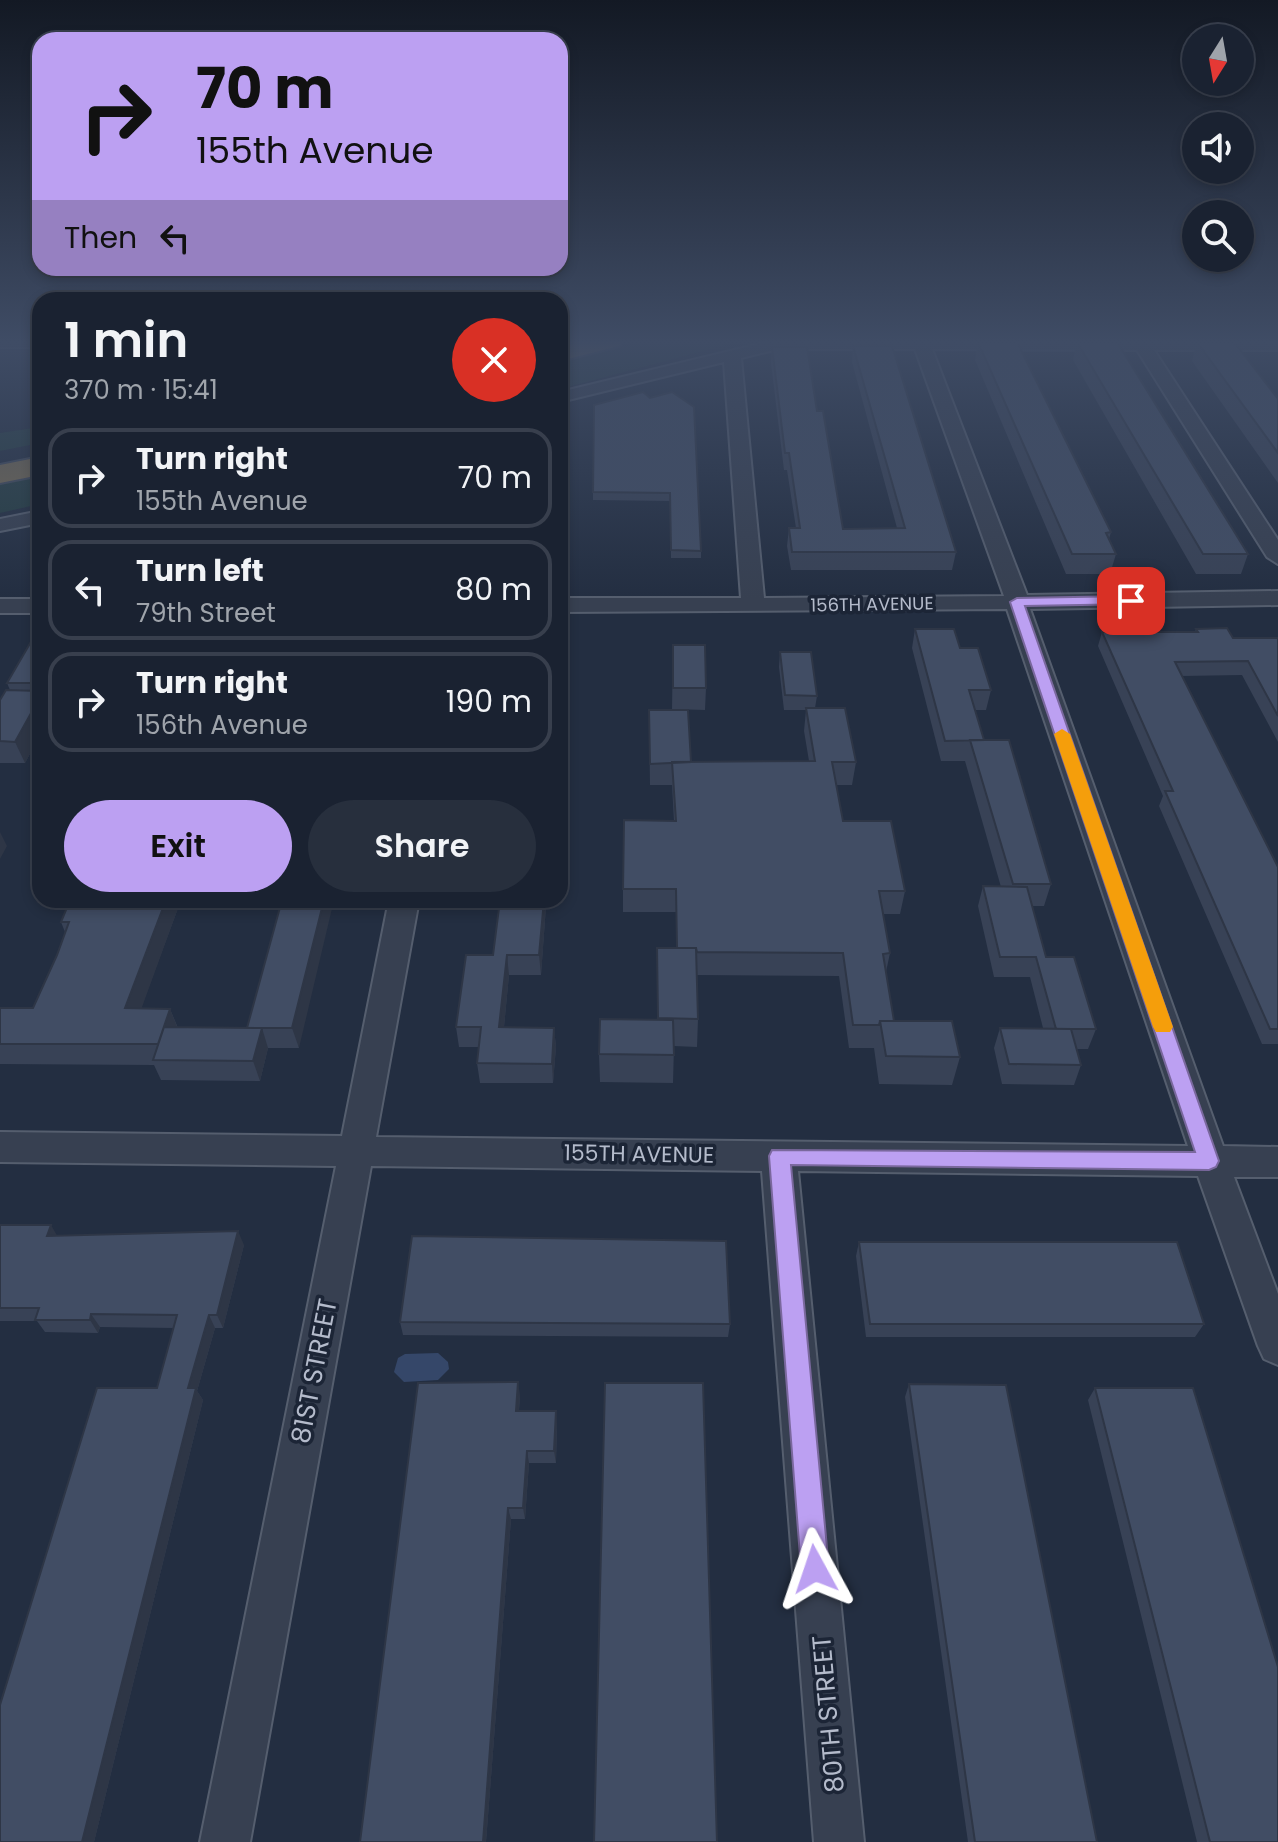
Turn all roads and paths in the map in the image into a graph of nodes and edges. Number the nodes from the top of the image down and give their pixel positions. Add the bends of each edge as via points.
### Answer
1 (738, 427) edge
2 (952, 427) edge
3 (1195, 427) edge
4 (32, 452) edge
5 (0, 458) edge
6 (32, 468) edge
7 (0, 474) edge
8 (32, 519) edge
9 (0, 525) edge
10 (1278, 557) edge
11 (1278, 598) edge
12 (1184, 601) junction
13 (1017, 602) junction
14 (568, 605) edge
15 (753, 605) junction
16 (0, 606) edge
17 (32, 606) edge
18 (1278, 614) edge
19 (402, 908) edge
20 (0, 1147) edge
21 (355, 1151) junction
22 (779, 1156) junction
23 (1209, 1161) junction
24 (1278, 1162) edge
25 (1278, 1346) edge
26 (225, 1842) edge
27 (839, 1842) edge

1 - 15 street
2 - 13 street
3 - 10 street
4 - 5 highway
6 - 7 highway
8 - 9 street
11 - 12 street, 156TH AVENUE
12 - 13 street, 156TH AVENUE
12 - 18 street, 156TH AVENUE
13 - 15 street, 156TH AVENUE
13 - 23 street
14 - 15 street, 156TH AVENUE
16 - 17 street
19 - 21 street, 81ST STREET
20 - 21 street, 155TH AVENUE
21 - 22 street, 155TH AVENUE
21 - 26 street, 81ST STREET
22 - 23 street, 155TH AVENUE
22 - 27 street, 80TH STREET
23 - 24 street, 155TH AVENUE
23 - 25 street

